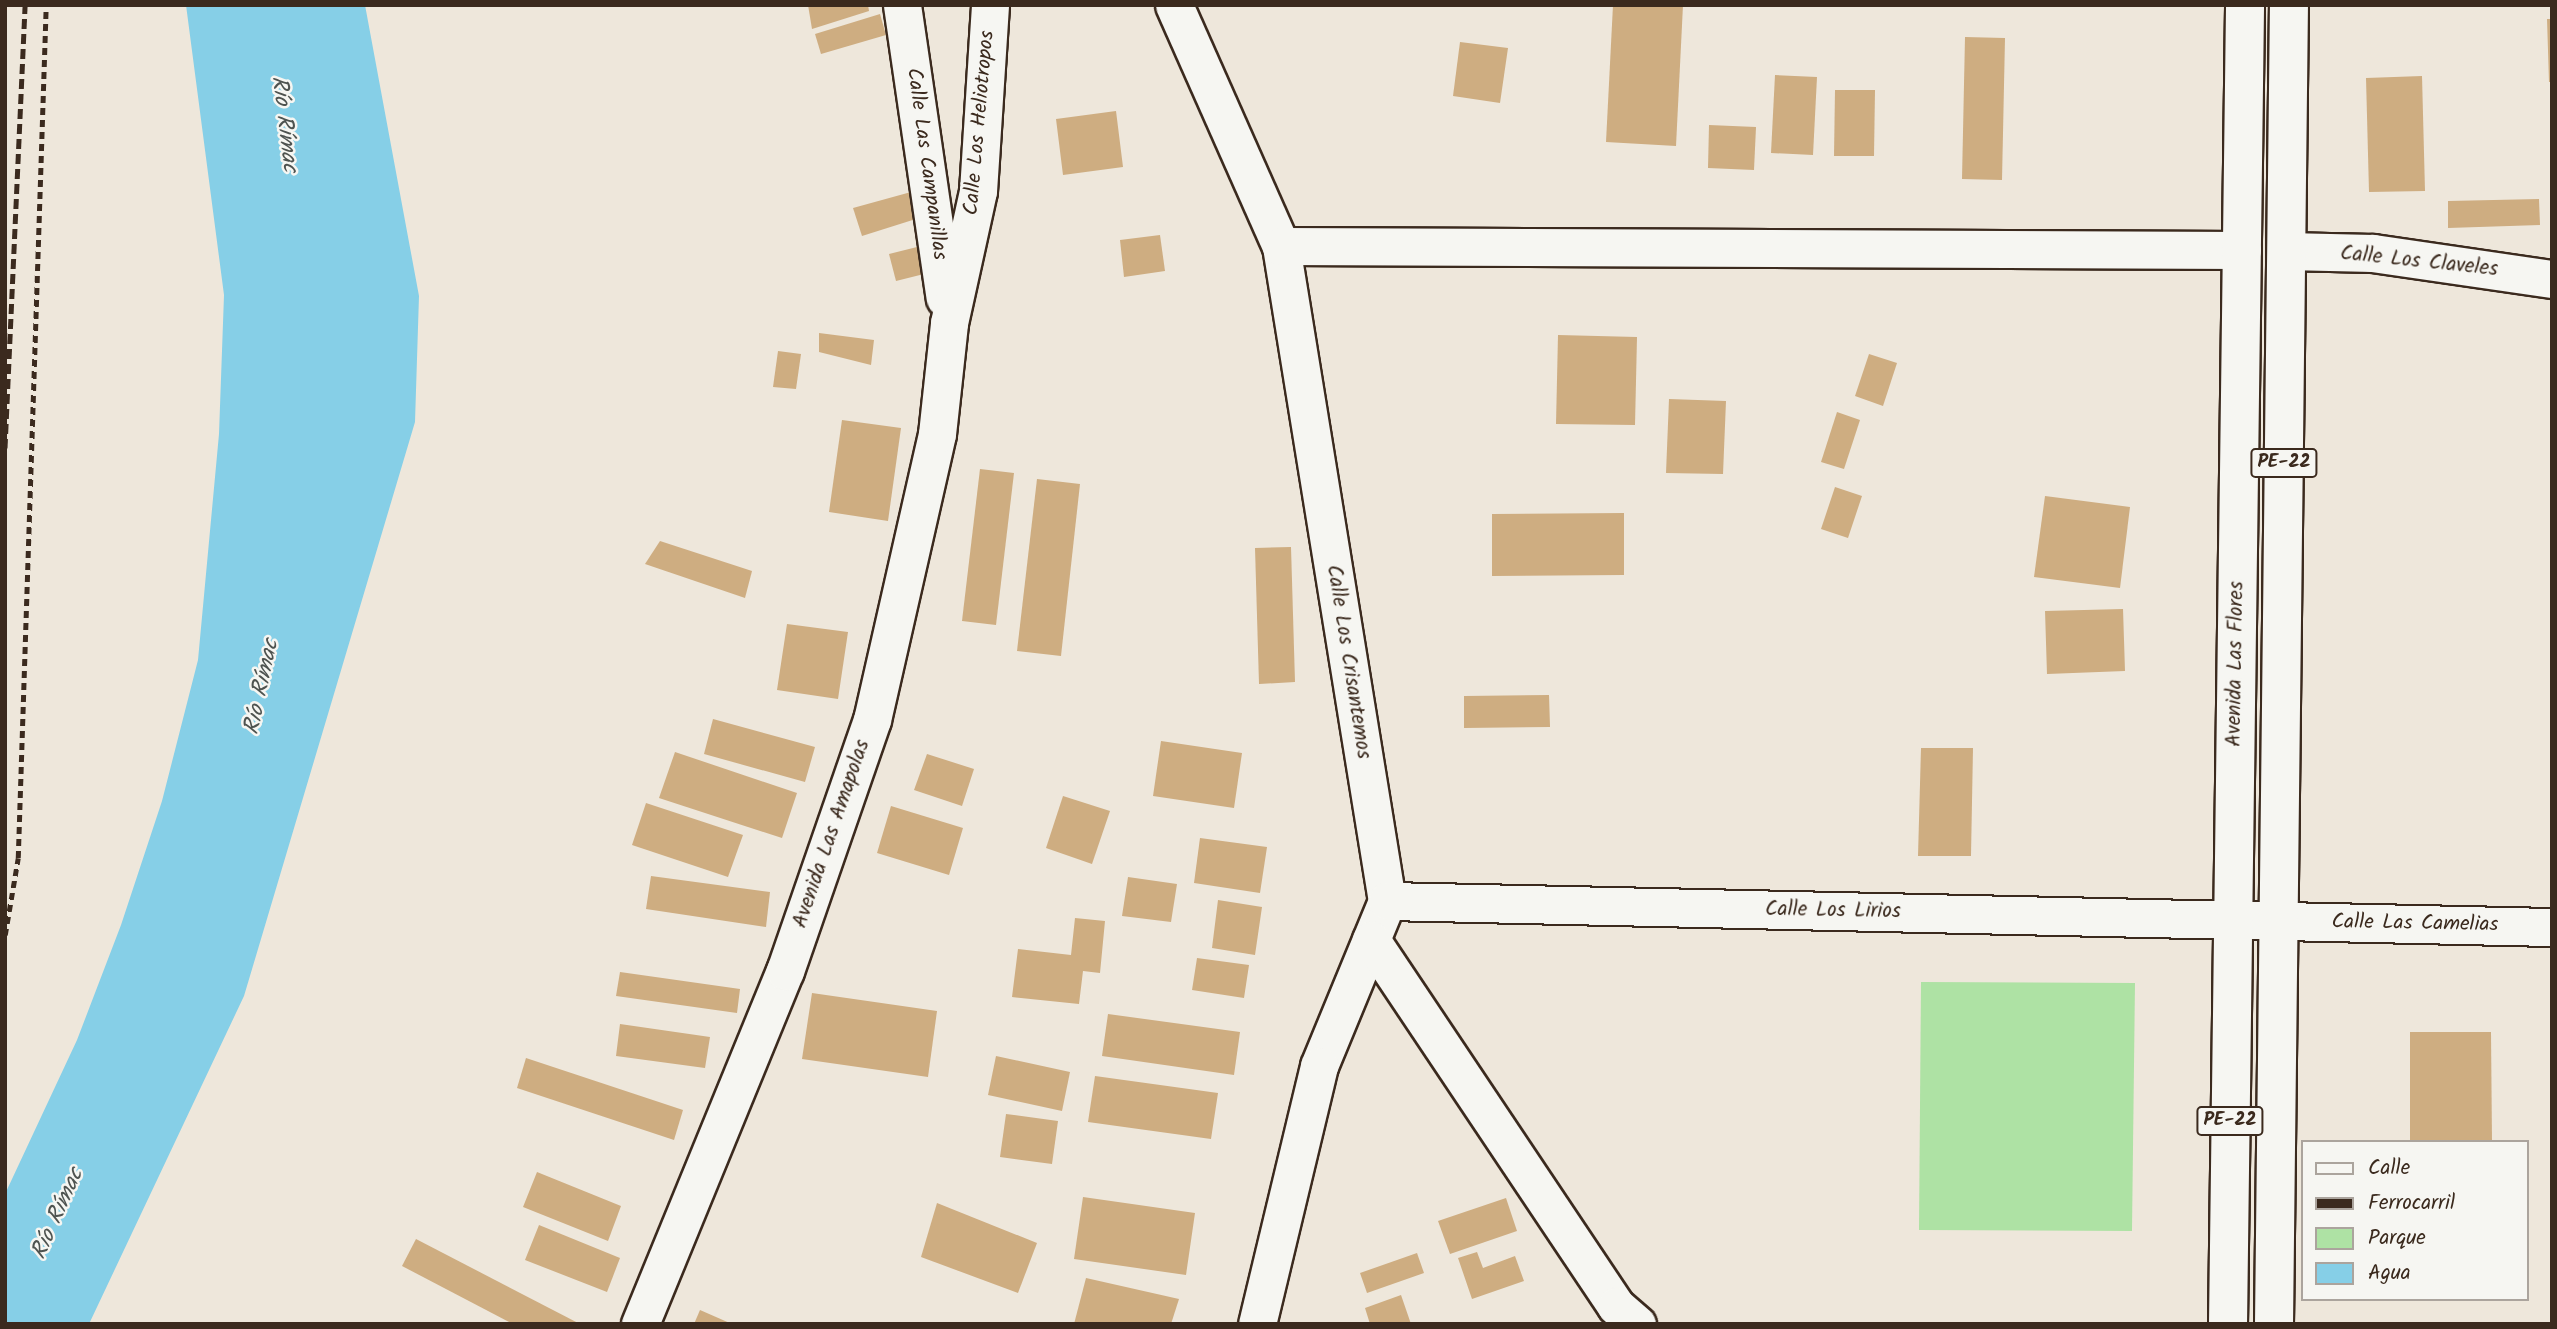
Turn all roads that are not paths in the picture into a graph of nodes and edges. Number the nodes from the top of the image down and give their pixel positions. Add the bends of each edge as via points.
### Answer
1 (902, 5) edge
2 (990, 5) edge
3 (1174, 5) edge
4 (2245, 5) edge
5 (2289, 5) edge
6 (1281, 246) junction
7 (2242, 250) junction
8 (2286, 251) junction
9 (2552, 279) edge
10 (949, 323) junction
11 (1387, 901) junction
12 (2232, 919) junction
13 (2279, 921) junction
14 (2552, 928) edge
15 (1371, 940) junction
16 (640, 1324) edge
17 (1257, 1324) edge
18 (1637, 1324) edge
19 (2228, 1324) edge
20 (2274, 1324) edge

1 - 10 street, Calle Las Campanillas
2 - 10 street, Calle Los Heliotropos via 978,191
3 - 6 street, Calle Los Crisantemos
4 - 7 highway, Avenida Las Flores / PE-22
5 - 8 highway, PE-22
6 - 7 street
6 - 11 street, Calle Los Crisantemos
7 - 12 highway, Avenida Las Flores / PE-22
8 - 9 street, Calle Los Claveles via 2374,253
8 - 13 highway, PE-22
10 - 16 street, Avenida Las Amapolas via 937,434 872,720 785,971
11 - 12 street, Calle Los Lirios
11 - 15 street
12 - 13 street, Calle Los Lirios
12 - 19 highway, Avenida Las Flores / PE-22
13 - 14 street, Calle Las Camelias
13 - 20 highway, PE-22
15 - 17 street via 1319,1066
15 - 18 street via 1616,1306

